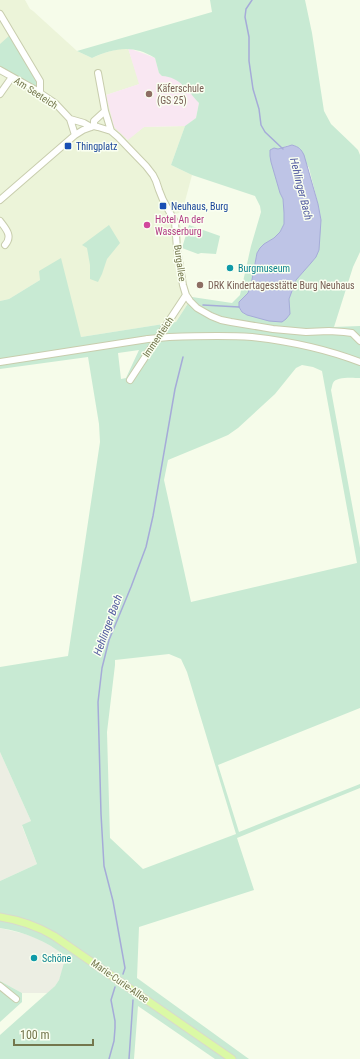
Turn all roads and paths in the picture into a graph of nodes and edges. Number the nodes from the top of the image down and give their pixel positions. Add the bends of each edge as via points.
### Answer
1 (0, 14) edge
2 (0, 70) edge
3 (98, 73) dead end
4 (12, 77) junction
5 (40, 93) junction
6 (0, 94) edge
7 (106, 111) junction
8 (70, 119) junction
9 (92, 127) junction
10 (111, 131) junction
11 (75, 135) junction
12 (0, 200) edge
13 (0, 221) edge
14 (5, 246) dead end
15 (186, 295) junction
16 (360, 341) edge
17 (360, 354) edge
18 (359, 361) edge
19 (0, 362) edge
20 (130, 380) dead end
21 (0, 917) edge
22 (0, 986) edge
23 (16, 999) dead end
24 (232, 1059) edge

1 - 5 street via 40,81
2 - 4 street, Am Seeteich
3 - 7 street
4 - 5 street, Am Seeteich
4 - 6 street
5 - 8 street, Am Seeteich via 55,103
7 - 9 street via 94,121
7 - 10 street
8 - 9 street, Am Seeteich
8 - 11 street, Am Seeteich
9 - 10 street, Burgallee
9 - 11 street
10 - 15 street, Burgallee via 146,166 174,220
11 - 12 street
13 - 14 street via 9,234
15 - 16 street, Burgallee via 197,308 221,320 294,331 352,333
15 - 20 street, Immenteich
17 - 18 street
18 - 19 street, bridge via 287,343 252,337 214,336 148,339
21 - 24 main road, Marie-Curie-Allee via 23,922 54,936
22 - 23 street

